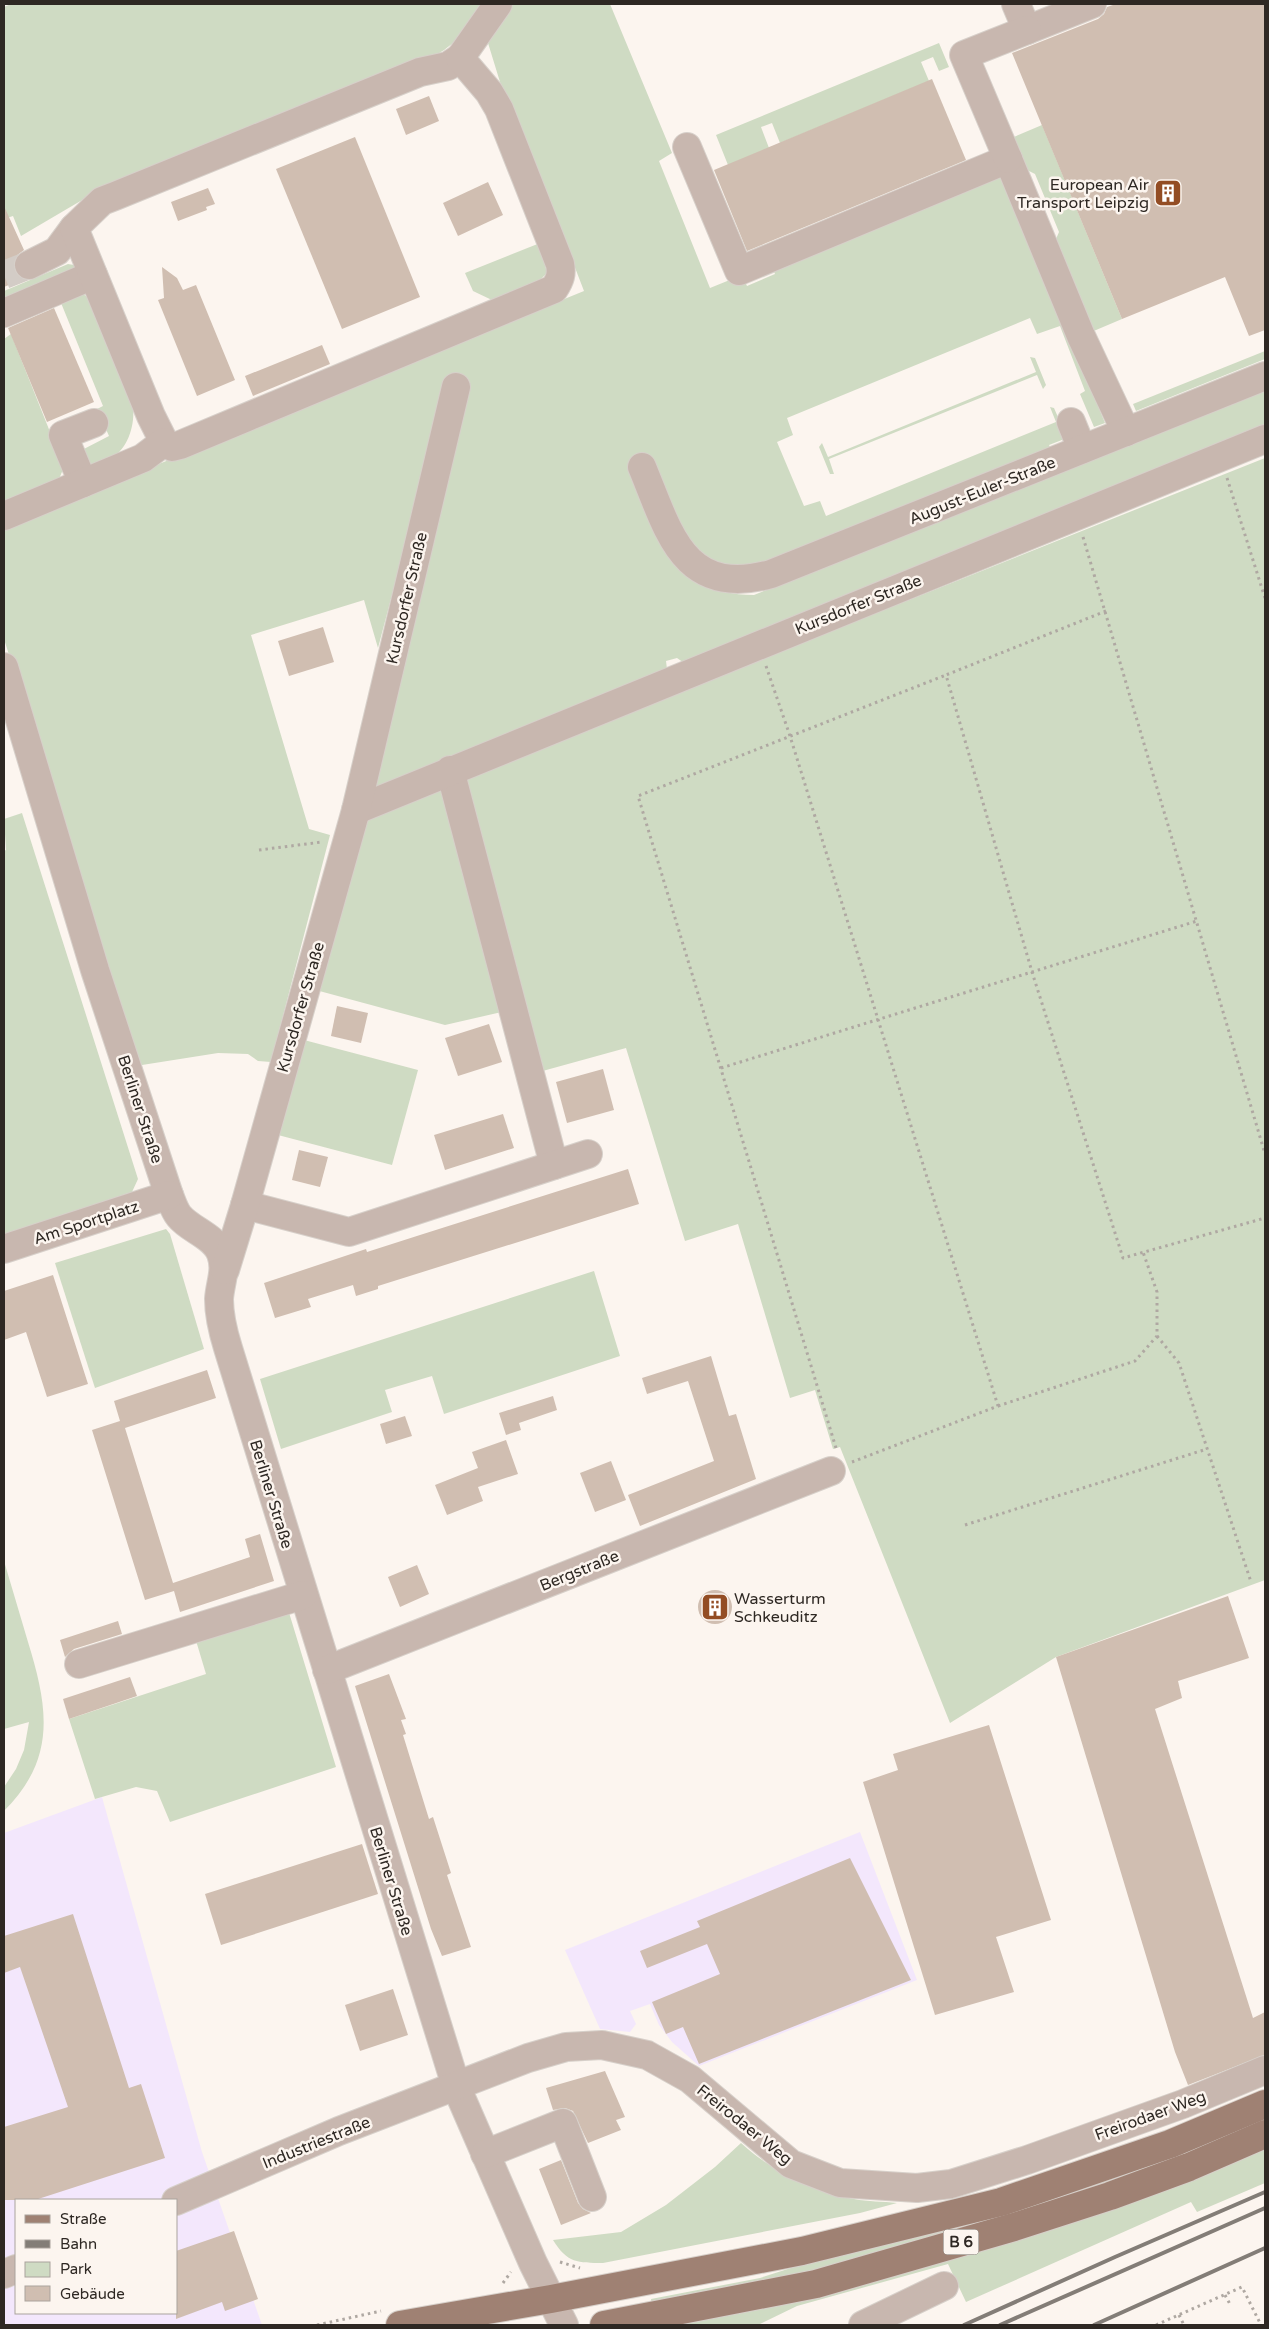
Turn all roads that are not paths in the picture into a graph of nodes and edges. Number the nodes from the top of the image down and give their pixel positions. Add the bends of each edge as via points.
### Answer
1 (498, 4) edge
2 (1016, 4) edge
3 (1092, 4) edge
4 (1027, 30) junction
5 (460, 58) junction
6 (687, 147) dead end
7 (1008, 159) junction
8 (74, 228) junction
9 (26, 256) tunnel mouth
10 (93, 275) junction
11 (4, 313) edge
12 (1265, 376) edge
13 (456, 387) dead end
14 (1071, 422) dead end
15 (94, 423) dead end
16 (1126, 432) junction
17 (1265, 439) edge
18 (164, 442) junction
19 (1082, 449) junction
20 (642, 467) dead end
21 (83, 483) junction
22 (4, 516) edge
23 (4, 667) edge
24 (450, 770) junction
25 (356, 810) junction
26 (588, 1154) dead end
27 (554, 1165) junction
28 (169, 1195) junction
29 (245, 1205) junction
30 (4, 1249) edge
31 (225, 1270) junction
32 (831, 1470) road end
33 (304, 1596) junction
34 (79, 1664) dead end
35 (327, 1670) junction
36 (1265, 2070) edge
37 (456, 2086) junction
38 (1265, 2104) edge
39 (1265, 2134) edge
40 (485, 2154) junction
41 (592, 2197) dead end
42 (178, 2200) edge
43 (944, 2286) dead end
44 (550, 2299) junction
45 (400, 2325) edge
46 (564, 2325) edge
47 (604, 2325) edge
48 (863, 2325) edge

1 - 5 street
2 - 4 street
3 - 4 street
4 - 7 street via 964,55
5 - 8 street via 448,66 420,72 108,199 92,209
5 - 18 street via 499,109 560,264 562,273 554,289 180,445 172,447
6 - 7 street via 739,271
7 - 16 street via 1081,336
8 - 9 street
8 - 10 street
10 - 11 street
10 - 18 street via 150,416
12 - 16 street, August-Euler-Straße
13 - 25 street, Kursdorfer Straße
14 - 19 street
15 - 21 street via 63,435
16 - 19 street, August-Euler-Straße
17 - 24 street, Kursdorfer Straße
18 - 21 street via 143,458
19 - 20 street, August-Euler-Straße via 749,580 730,580 712,575 681,554
21 - 22 street
23 - 28 street, Berliner Straße via 95,970
24 - 25 street, Kursdorfer Straße
24 - 27 street
25 - 29 street, Kursdorfer Straße
26 - 27 street
27 - 29 street via 350,1232
28 - 30 street, Am Sportplatz
28 - 31 street, Berliner Straße via 178,1215 191,1228 211,1240 221,1252
29 - 31 street, Kursdorfer Straße
31 - 33 street, Berliner Straße via 219,1298 220,1321
32 - 35 street, Bergstraße
33 - 34 street
33 - 35 street, Berliner Straße
35 - 37 street, Berliner Straße
36 - 37 street, Freirodaer Weg via 1184,2104 1026,2160 951,2184 917,2188 840,2183 791,2164 690,2079 647,2055 602,2045 566,2047
37 - 40 street, Berliner Straße
37 - 42 street, Industriestraße via 339,2131
38 - 44 main road, B 6 via 1170,2144 1001,2202 802,2251
39 - 47 main road, B 6 via 1110,2196 996,2232 816,2284
40 - 41 street via 563,2123
40 - 44 street, Berliner Straße
43 - 48 street
44 - 45 main road, B 6
44 - 46 street, Berliner Straße

